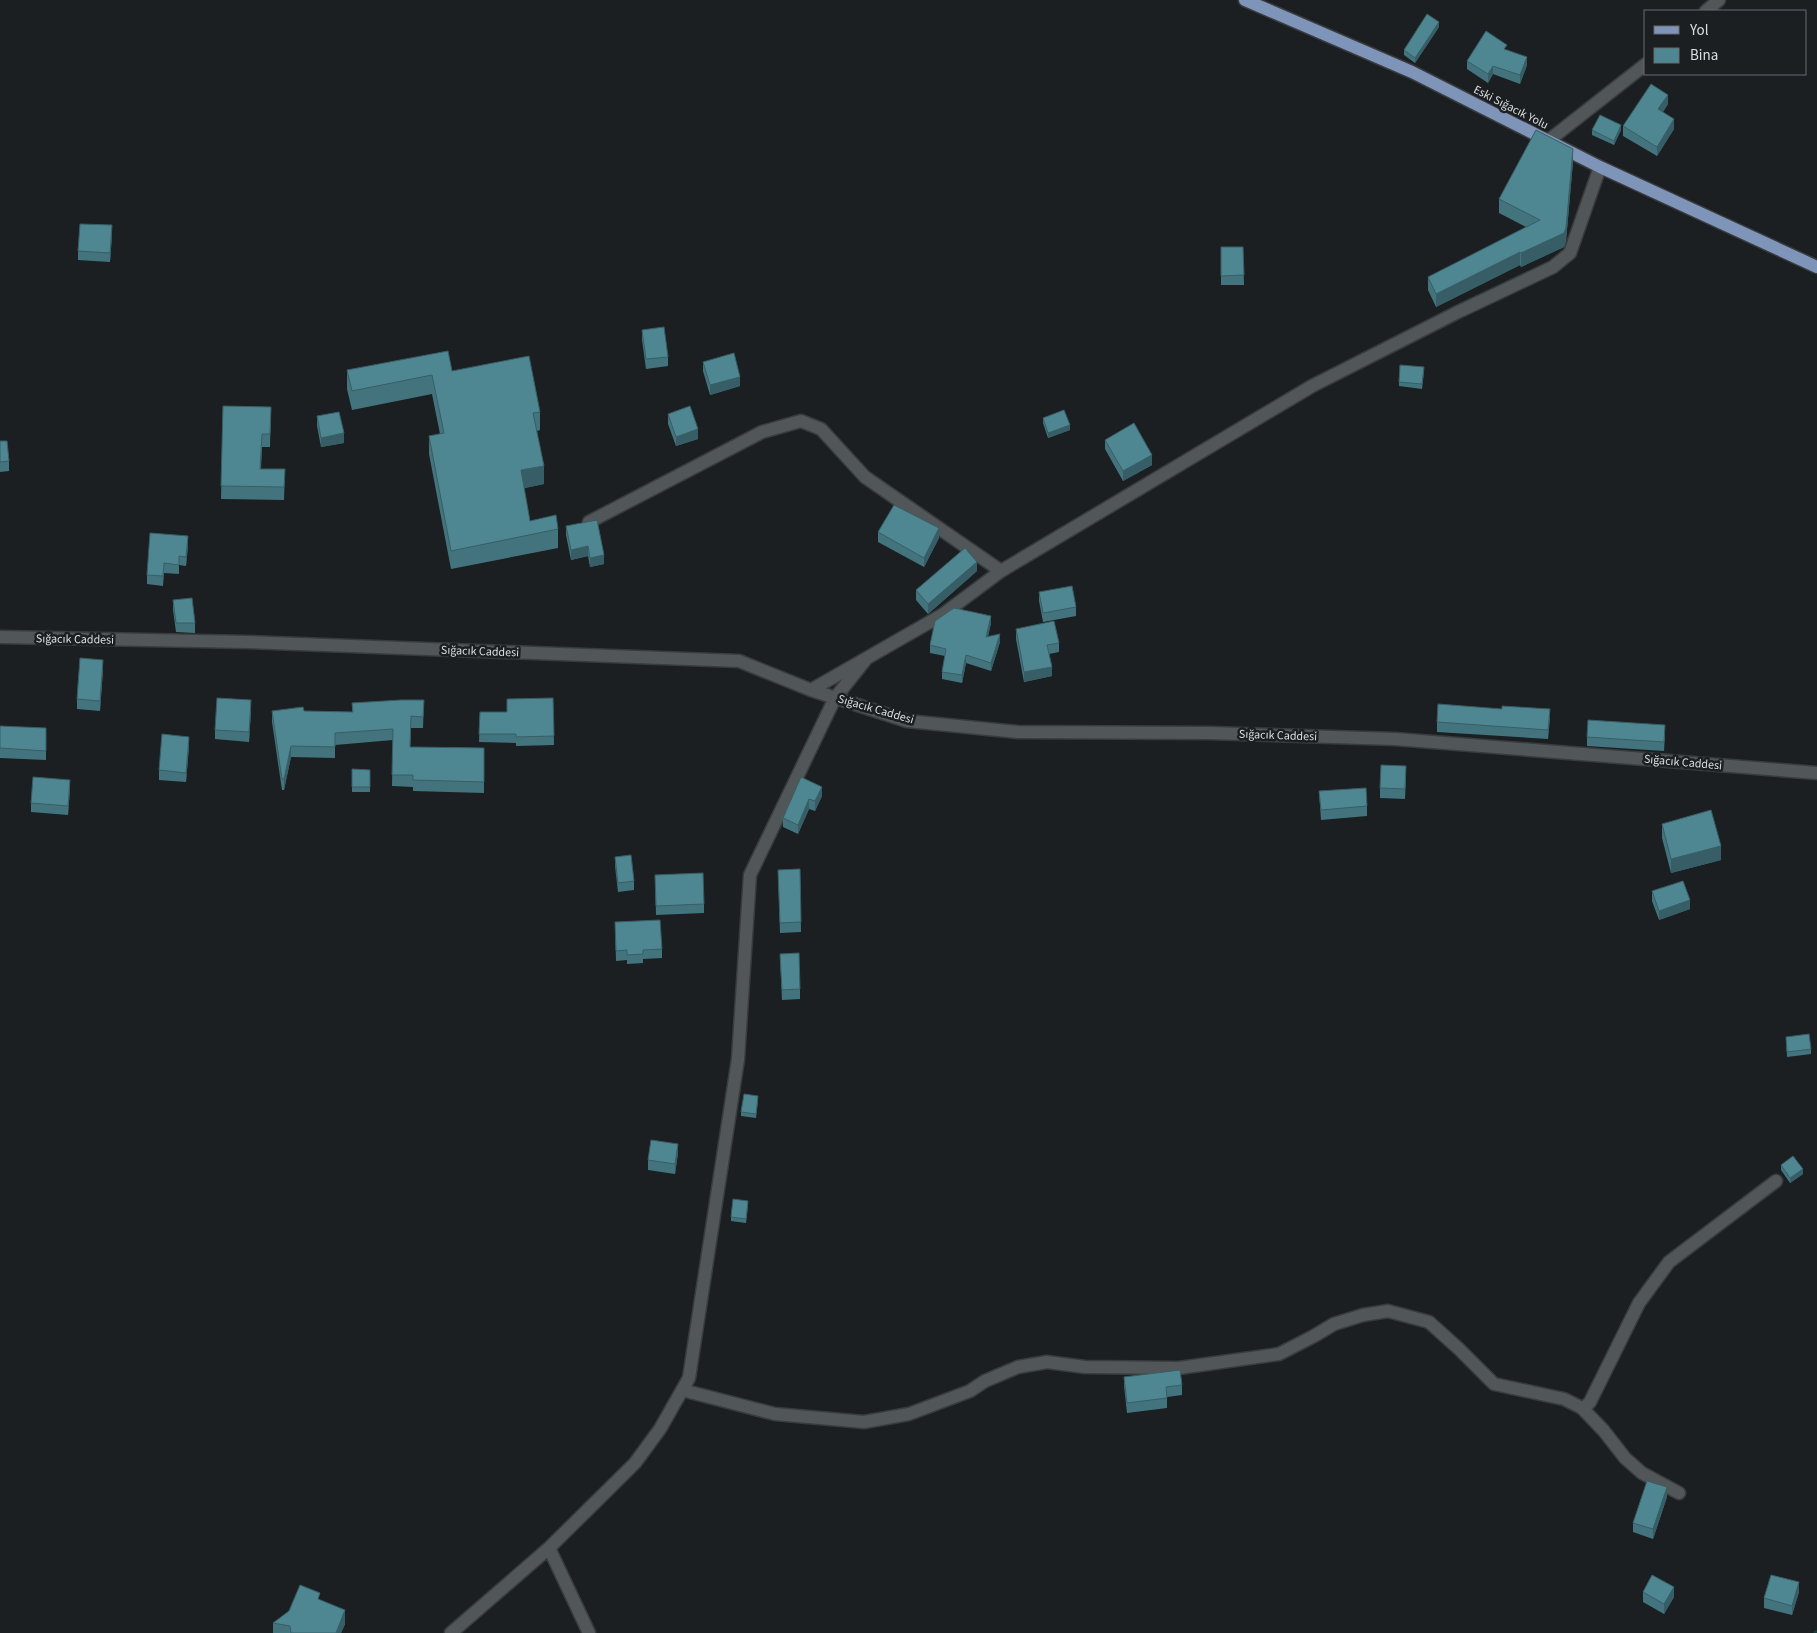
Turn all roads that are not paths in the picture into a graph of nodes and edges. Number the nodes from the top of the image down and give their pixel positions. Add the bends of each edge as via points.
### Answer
1 (1245, 0) edge
2 (1719, 0) edge
3 (1707, 10) edge
4 (1644, 66) edge
5 (1548, 141) junction
6 (1600, 167) junction
7 (1817, 267) edge
8 (589, 522) edge
9 (1001, 571) junction
10 (0, 637) edge
11 (866, 658) junction
12 (811, 690) junction
13 (835, 698) junction
14 (1817, 773) edge
15 (1776, 1181) dead end
16 (682, 1390) junction
17 (1583, 1409) junction
18 (1679, 1493) dead end
19 (549, 1548) junction
20 (452, 1633) edge
21 (589, 1633) edge

1 - 5 main road, Eski Sığacık Yolu via 1412,72
2 - 3 street
4 - 5 street
5 - 6 main road, Eski Sığacık Yolu
6 - 7 main road, Eski Sığacık Yolu
6 - 9 street via 1570,253 1553,267 1312,386
8 - 9 street via 762,432 801,421 821,429 864,478
9 - 11 street via 942,616
10 - 12 street, Sığacık Caddesi via 247,642 739,661
11 - 12 street
11 - 13 street
12 - 13 street, Sığacık Caddesi
13 - 14 street, Sığacık Caddesi via 907,721 1018,732 1210,733 1395,739
13 - 16 street via 750,875 738,1059 689,1378
15 - 17 street via 1669,1262 1639,1303 1590,1402
16 - 17 street via 775,1414 864,1422 909,1414 970,1391 1001,1373 1033,1364 1179,1368 1279,1354 1334,1324 1388,1311 1429,1322 1494,1384 1564,1400
16 - 19 street via 660,1430 635,1463
17 - 18 street via 1642,1473
19 - 20 street
19 - 21 street

